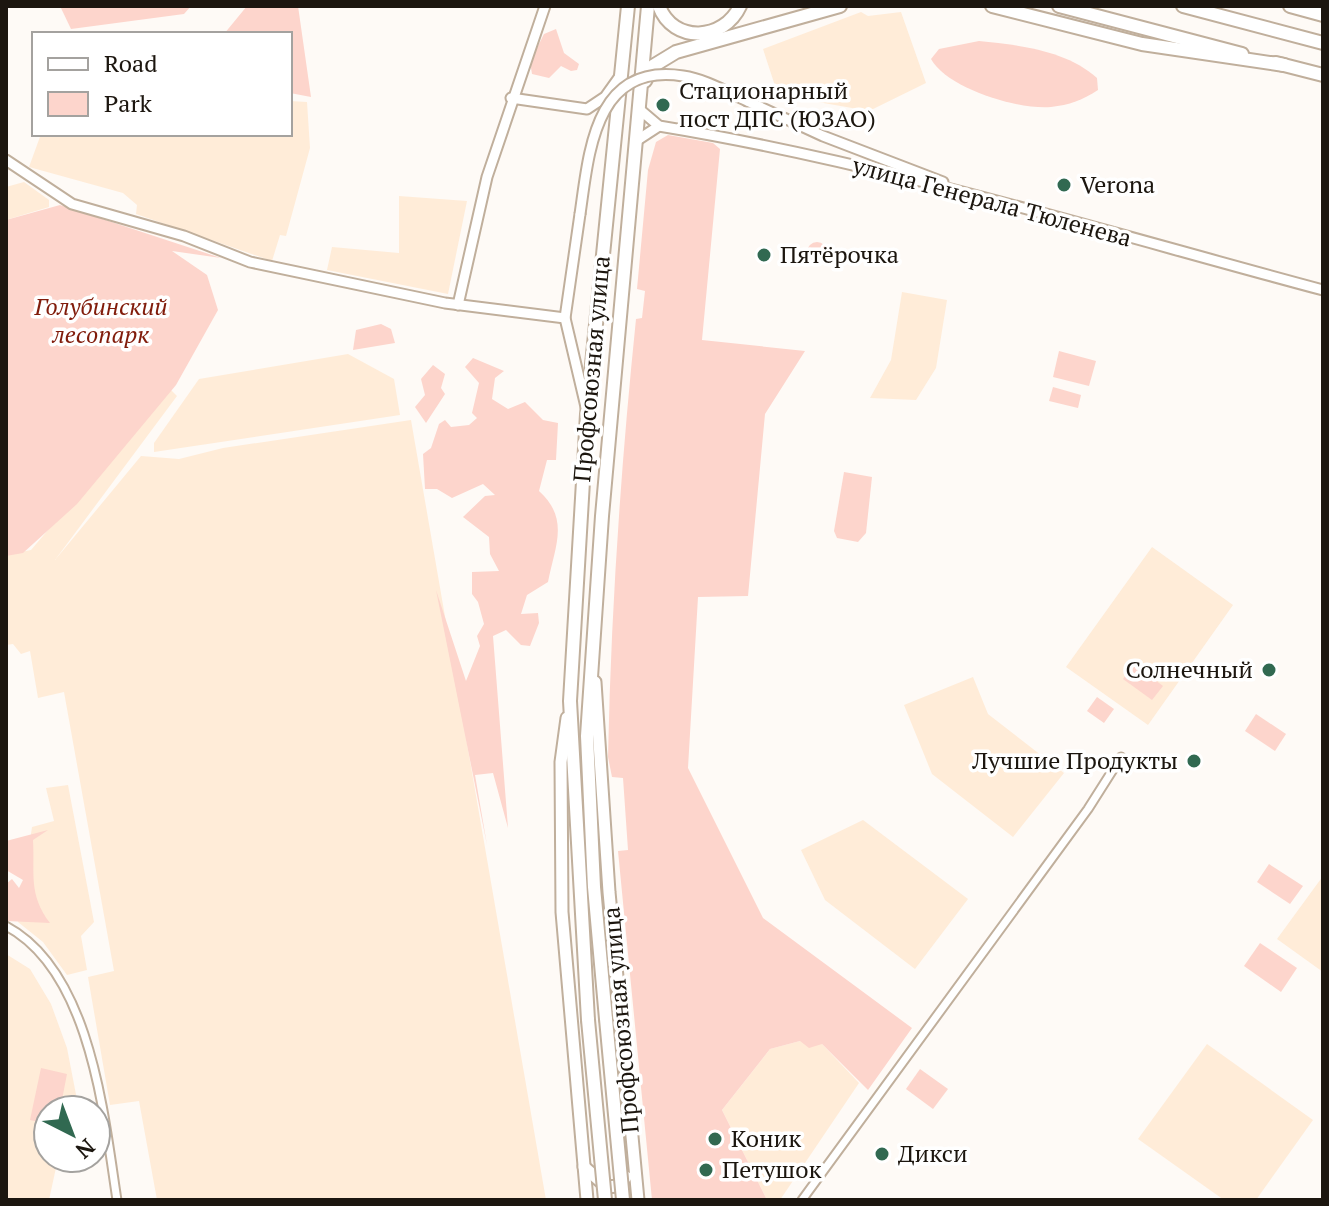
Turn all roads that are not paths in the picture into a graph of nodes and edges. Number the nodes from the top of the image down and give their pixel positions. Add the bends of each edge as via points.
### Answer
1 (545, 6) edge
2 (628, 6) edge
3 (648, 6) edge
4 (659, 6) edge
5 (740, 6) edge
6 (840, 6) edge
7 (992, 6) edge
8 (1059, 6) edge
9 (1183, 6) edge
10 (1290, 6) edge
11 (1323, 15) edge
12 (1323, 43) edge
13 (1284, 65) junction
14 (1323, 75) edge
15 (620, 76) junction
16 (511, 98) junction
17 (640, 102) junction
18 (659, 126) junction
19 (636, 141) junction
20 (6, 160) edge
21 (961, 190) junction
22 (1323, 290) edge
23 (458, 305) junction
24 (565, 318) junction
25 (587, 414) junction
26 (591, 649) junction
27 (570, 701) junction
28 (1121, 757) dead end
29 (6, 926) edge
30 (634, 1153) junction
31 (583, 1167) junction
32 (117, 1200) edge
33 (587, 1200) edge
34 (605, 1200) edge
35 (623, 1200) edge
36 (638, 1200) edge
37 (802, 1200) edge

1 - 16 street
2 - 15 main road, Профсоюзная улица
3 - 17 main road, Профсоюзная улица
4 - 5 main road via 672,26 697,34 724,26
6 - 17 main road via 676,52 653,66
7 - 13 main road via 1142,44
8 - 13 main road
9 - 12 main road
10 - 11 main road
13 - 14 main road
15 - 16 street via 605,97 587,109
15 - 25 main road, Профсоюзная улица
16 - 23 street
17 - 18 street
17 - 19 main road, Профсоюзная улица
18 - 19 street
18 - 21 street, улица Генерала Тюленева via 814,154
19 - 26 main road, Профсоюзная улица
20 - 23 street via 72,204 184,236 250,262
21 - 22 street, улица Генерала Тюленева
21 - 24 street, bridge via 685,76 649,77 627,87 597,121
23 - 24 street
24 - 25 street
25 - 27 main road, Профсоюзная улица
26 - 30 main road, Профсоюзная улица
26 - 35 main road, Профсоюзная улица, bridge via 587,736 594,887
27 - 31 main road, Профсоюзная улица via 561,762 562,912
27 - 34 main road, Профсоюзная улица, bridge via 588,1020
28 - 37 street
29 - 32 street via 43,960 76,1011
30 - 31 main road via 625,1180 617,1186 597,1182
30 - 36 main road, Профсоюзная улица
31 - 33 main road, Профсоюзная улица

